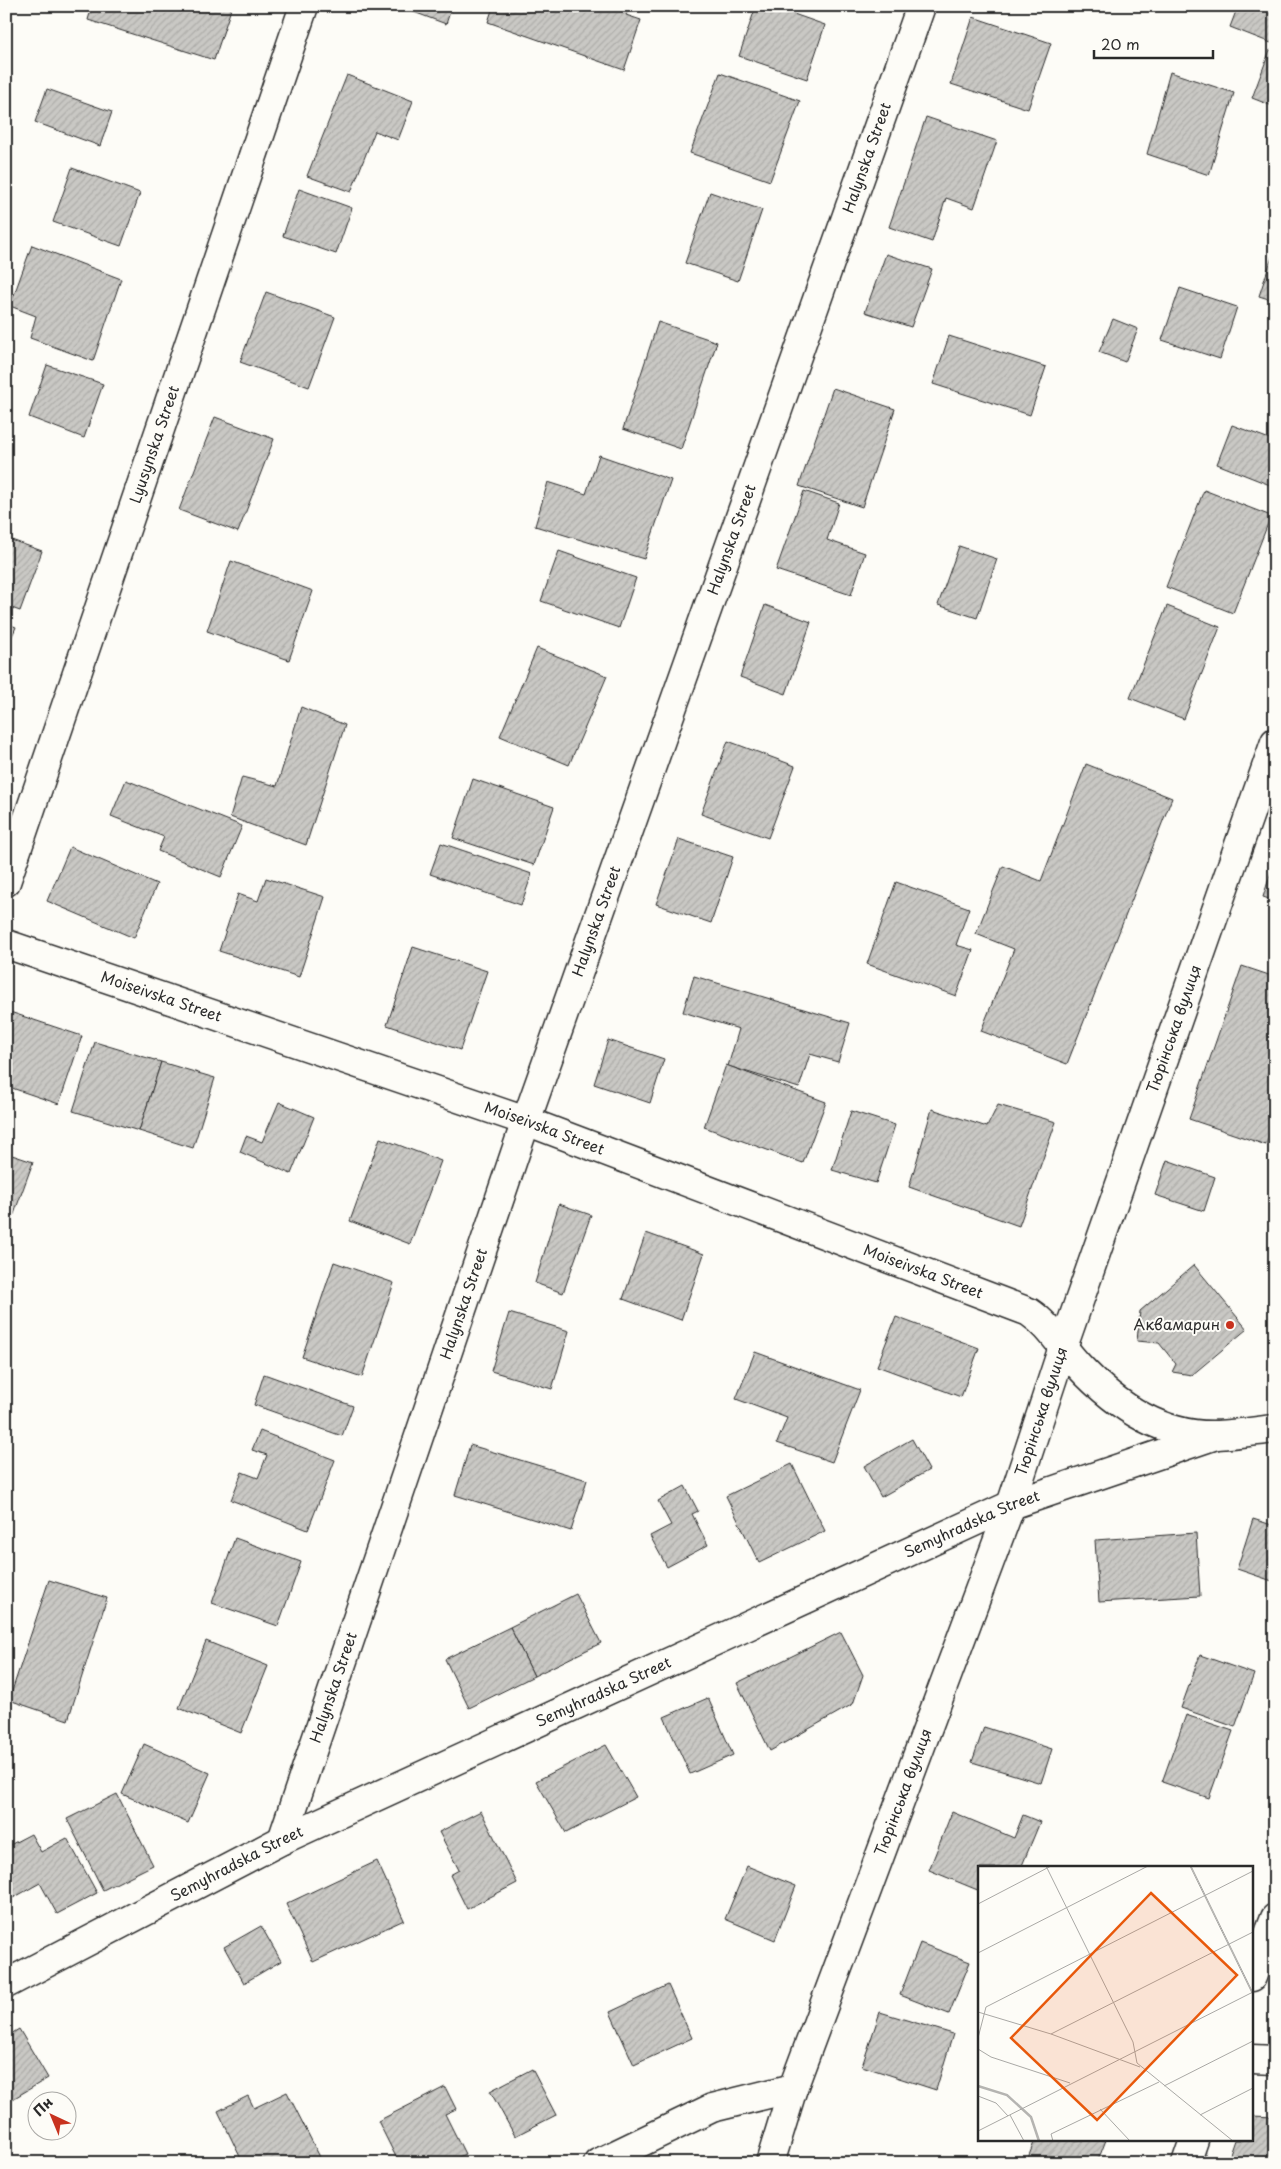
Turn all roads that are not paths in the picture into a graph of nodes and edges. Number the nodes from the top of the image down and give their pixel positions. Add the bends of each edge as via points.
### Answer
1 (304, 6) edge
2 (921, 6) edge
3 (1275, 742) edge
4 (6, 882) edge
5 (6, 944) edge
6 (526, 1121) junction
7 (1063, 1347) junction
8 (1275, 1429) edge
9 (1216, 1435) junction
10 (1011, 1505) junction
11 (282, 1840) junction
12 (1275, 1918) edge
13 (1254, 1971) edge
14 (6, 1984) edge
15 (1254, 2059) edge
16 (1275, 2060) edge
17 (794, 2088) junction
18 (1193, 2142) edge
19 (598, 2163) edge
20 (770, 2163) edge
21 (1186, 2163) edge

1 - 4 street, Lyusynska Street
2 - 6 street, Halynska Street
3 - 7 street, Тюрінська вулиця
5 - 6 street, Moiseivska Street
6 - 7 street, Moiseivska Street via 1028,1312 1040,1319
6 - 11 street, Halynska Street
7 - 9 street, Semyhradska Street via 1092,1379 1144,1419 1164,1428
7 - 10 street, Тюрінська вулиця
8 - 9 street, Semyhradska Street
9 - 10 street, Semyhradska Street
10 - 11 street, Semyhradska Street
10 - 17 street, Тюрінська вулиця
11 - 14 street, Semyhradska Street
12 - 13 street
15 - 16 street
17 - 19 street via 712,2108
17 - 20 street, Тюрінська вулиця
18 - 21 street

